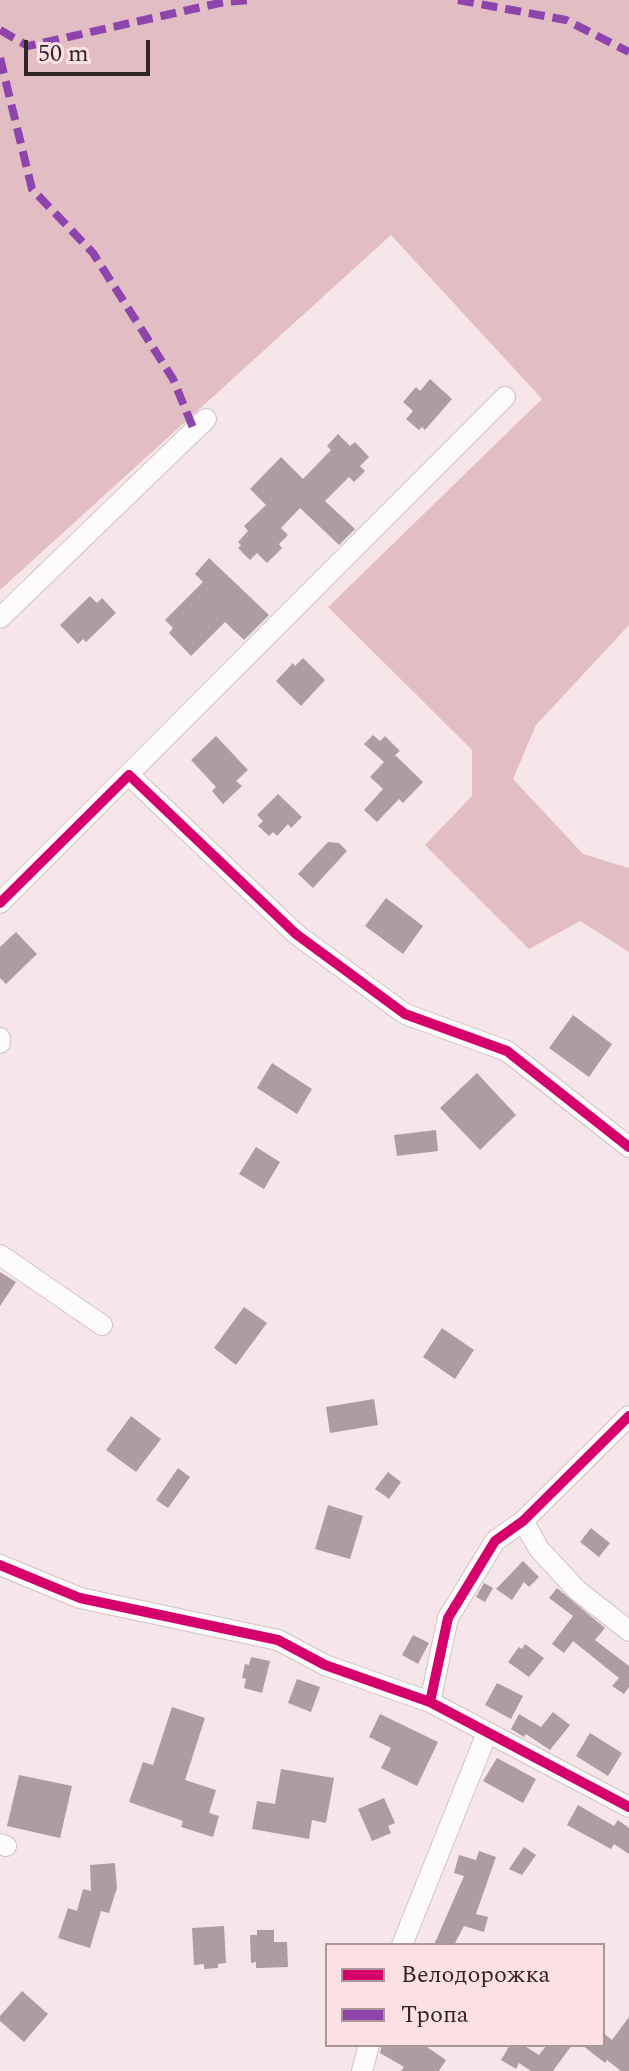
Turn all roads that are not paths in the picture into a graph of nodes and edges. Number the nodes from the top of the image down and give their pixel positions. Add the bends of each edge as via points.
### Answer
1 (505, 397) dead end
2 (206, 419) dead end
3 (0, 618) edge
4 (129, 775) junction
5 (0, 903) edge
6 (629, 1147) edge
7 (0, 1255) edge
8 (102, 1325) dead end
9 (629, 1416) edge
10 (523, 1521) junction
11 (0, 1565) edge
12 (629, 1631) edge
13 (430, 1702) junction
14 (487, 1733) junction
15 (629, 1807) edge
16 (403, 1943) edge
17 (368, 2047) edge
18 (362, 2071) edge

1 - 4 street
2 - 3 street
4 - 5 street
4 - 6 street via 296,934 405,1014 507,1051
7 - 8 street
9 - 10 street
10 - 12 street via 539,1549 577,1590
10 - 13 street via 495,1541 448,1618
11 - 13 street via 80,1598 278,1640 325,1665
13 - 14 street
14 - 15 street
14 - 16 street
17 - 18 street

